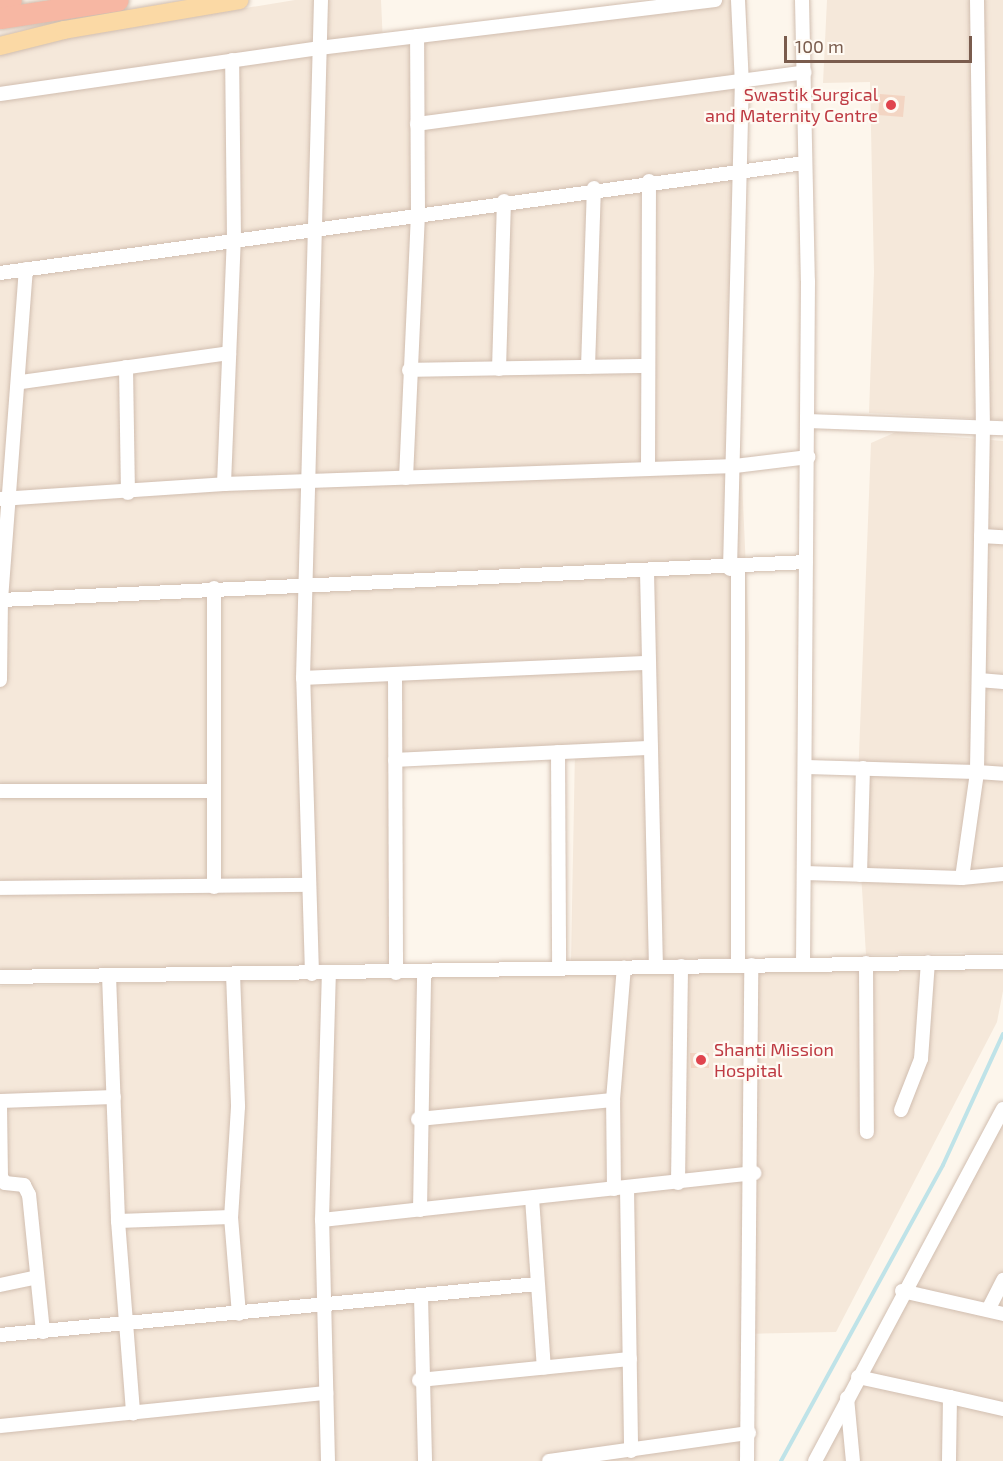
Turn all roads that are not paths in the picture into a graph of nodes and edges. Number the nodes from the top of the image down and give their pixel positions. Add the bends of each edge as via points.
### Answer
1 (11, 0) edge
2 (118, 0) edge
3 (239, 0) edge
4 (321, 0) edge
5 (715, 0) edge
6 (738, 0) edge
7 (802, 0) edge
8 (976, 0) edge
9 (0, 2) edge
10 (0, 18) edge
11 (417, 36) junction
12 (0, 46) edge
13 (319, 48) junction
14 (232, 60) junction
15 (805, 72) junction
16 (742, 85) junction
17 (0, 94) edge
18 (417, 124) junction
19 (804, 163) junction
20 (740, 168) junction
21 (650, 181) junction
22 (594, 188) junction
23 (504, 201) junction
24 (418, 213) junction
25 (314, 227) junction
26 (234, 239) junction
27 (26, 269) junction
28 (0, 273) edge
29 (229, 353) junction
30 (647, 366) junction
31 (126, 367) junction
32 (588, 367) junction
33 (499, 369) junction
34 (409, 370) junction
35 (21, 382) junction
36 (808, 421) junction
37 (983, 426) junction
38 (1003, 428) edge
39 (808, 458) junction
40 (735, 466) junction
41 (648, 469) junction
42 (406, 478) junction
43 (306, 481) junction
44 (224, 484) junction
45 (128, 493) junction
46 (3, 499) edge
47 (981, 536) junction
48 (1003, 537) edge
49 (806, 562) junction
50 (734, 569) junction
51 (647, 572) junction
52 (304, 583) junction
53 (214, 588) junction
54 (1, 600) edge
55 (649, 663) junction
56 (395, 674) junction
57 (303, 678) junction
58 (0, 680) edge
59 (979, 680) junction
60 (1003, 682) edge
61 (651, 748) junction
62 (558, 752) junction
63 (395, 760) junction
64 (805, 766) junction
65 (862, 768) junction
66 (977, 772) junction
67 (1003, 774) edge
68 (0, 791) edge
69 (213, 791) junction
70 (804, 873) junction
71 (1003, 874) edge
72 (860, 875) junction
73 (962, 878) junction
74 (309, 885) junction
75 (214, 887) junction
76 (0, 888) edge
77 (928, 962) junction
78 (1003, 962) edge
79 (866, 963) junction
80 (802, 964) junction
81 (745, 965) junction
82 (681, 966) junction
83 (624, 967) junction
84 (656, 967) junction
85 (560, 969) junction
86 (396, 972) junction
87 (424, 972) junction
88 (233, 974) junction
89 (312, 974) junction
90 (329, 974) junction
91 (109, 975) junction
92 (0, 977) edge
93 (114, 1097) junction
94 (614, 1100) junction
95 (1003, 1109) edge
96 (901, 1110) dead end
97 (418, 1119) junction
98 (867, 1132) dead end
99 (754, 1173) junction
100 (1, 1181) edge
101 (678, 1183) junction
102 (621, 1188) junction
103 (532, 1198) junction
104 (420, 1210) junction
105 (231, 1218) junction
106 (322, 1220) junction
107 (118, 1221) junction
108 (37, 1277) junction
109 (1003, 1280) edge
110 (538, 1284) junction
111 (0, 1285) edge
112 (902, 1291) junction
113 (421, 1296) junction
114 (324, 1306) junction
115 (988, 1310) junction
116 (238, 1314) junction
117 (1003, 1314) edge
118 (126, 1326) junction
119 (43, 1332) junction
120 (0, 1335) edge
121 (630, 1359) junction
122 (544, 1368) junction
123 (858, 1377) junction
124 (419, 1380) junction
125 (326, 1393) junction
126 (950, 1396) junction
127 (847, 1398) junction
128 (1003, 1409) edge
129 (133, 1413) junction
130 (0, 1426) edge
131 (749, 1433) junction
132 (631, 1451) junction
133 (328, 1461) edge
134 (425, 1461) edge
135 (549, 1461) edge
136 (747, 1461) edge
137 (815, 1461) edge
138 (853, 1461) edge
139 (949, 1461) edge

1 - 9 highway
2 - 10 highway
3 - 12 main road via 64,30
4 - 13 street
5 - 11 street
6 - 16 street
7 - 15 street
8 - 37 street
11 - 13 street
11 - 18 street
13 - 14 street
13 - 25 street
14 - 17 street
14 - 26 street
15 - 16 street
15 - 19 street
16 - 18 street
16 - 20 street
18 - 24 street
19 - 20 street
19 - 36 street
20 - 21 street
20 - 40 street
21 - 22 street
21 - 30 street
22 - 23 street
22 - 32 street
23 - 24 street
23 - 33 street
24 - 25 street
24 - 34 street
25 - 26 street
25 - 43 street
26 - 27 street
26 - 29 street
27 - 28 street
27 - 35 street
29 - 31 street
29 - 44 street
30 - 32 street
30 - 41 street
31 - 35 street
31 - 45 street
32 - 33 street
33 - 34 street
34 - 42 street
35 - 46 street
36 - 37 street
36 - 39 street
37 - 38 street
37 - 47 street
39 - 40 street
39 - 49 street
40 - 41 street
40 - 50 street
41 - 42 street
42 - 43 street
43 - 44 street
43 - 52 street
44 - 45 street
45 - 46 street
46 - 54 street
47 - 48 street
47 - 59 street
49 - 50 street
49 - 64 street
50 - 51 street
50 - 81 street
51 - 52 street
51 - 55 street
52 - 53 street
52 - 57 street
53 - 54 street
53 - 69 street
54 - 58 street
55 - 56 street
55 - 61 street
56 - 57 street
56 - 63 street
57 - 74 street
59 - 60 street
59 - 66 street
61 - 62 street
61 - 84 street
62 - 63 street
62 - 85 street
63 - 86 street
64 - 65 street
64 - 70 street
65 - 66 street
65 - 72 street
66 - 67 street
66 - 73 street
68 - 69 street
69 - 75 street
70 - 72 street
70 - 80 street
71 - 73 street
72 - 73 street
74 - 75 street
74 - 89 street
75 - 76 street
77 - 78 street
77 - 79 street
77 - 96 street via 921,1059
79 - 80 street
79 - 98 street
80 - 81 street
81 - 82 street
81 - 99 street
82 - 84 street
82 - 101 street
83 - 84 street
83 - 85 street
83 - 94 street
85 - 87 street
86 - 87 street
86 - 90 street
87 - 97 street
88 - 89 street
88 - 91 street
88 - 105 street via 238,1107
89 - 90 street
90 - 106 street
91 - 92 street
91 - 93 street
93 - 100 street via 0,1101
93 - 107 street
94 - 97 street
94 - 102 street
95 - 112 street
97 - 104 street
99 - 101 street
99 - 131 street
100 - 108 street via 28,1191
101 - 102 street
102 - 103 street
102 - 121 street
103 - 104 street
103 - 110 street
104 - 106 street
105 - 107 street
105 - 116 street
106 - 114 street
107 - 118 street
108 - 111 street
108 - 119 street
109 - 115 street
110 - 113 street
110 - 122 street
112 - 115 street
112 - 123 street
113 - 114 street
113 - 124 street
114 - 116 street
114 - 125 street
115 - 117 street
116 - 118 street
118 - 119 street
118 - 129 street
119 - 120 street
121 - 122 street
121 - 132 street
122 - 124 street
123 - 126 street
123 - 127 street
124 - 134 street
125 - 129 street
125 - 133 street
126 - 128 street
126 - 139 street
127 - 137 street
127 - 138 street
129 - 130 street
131 - 132 street
131 - 136 street
132 - 135 street

